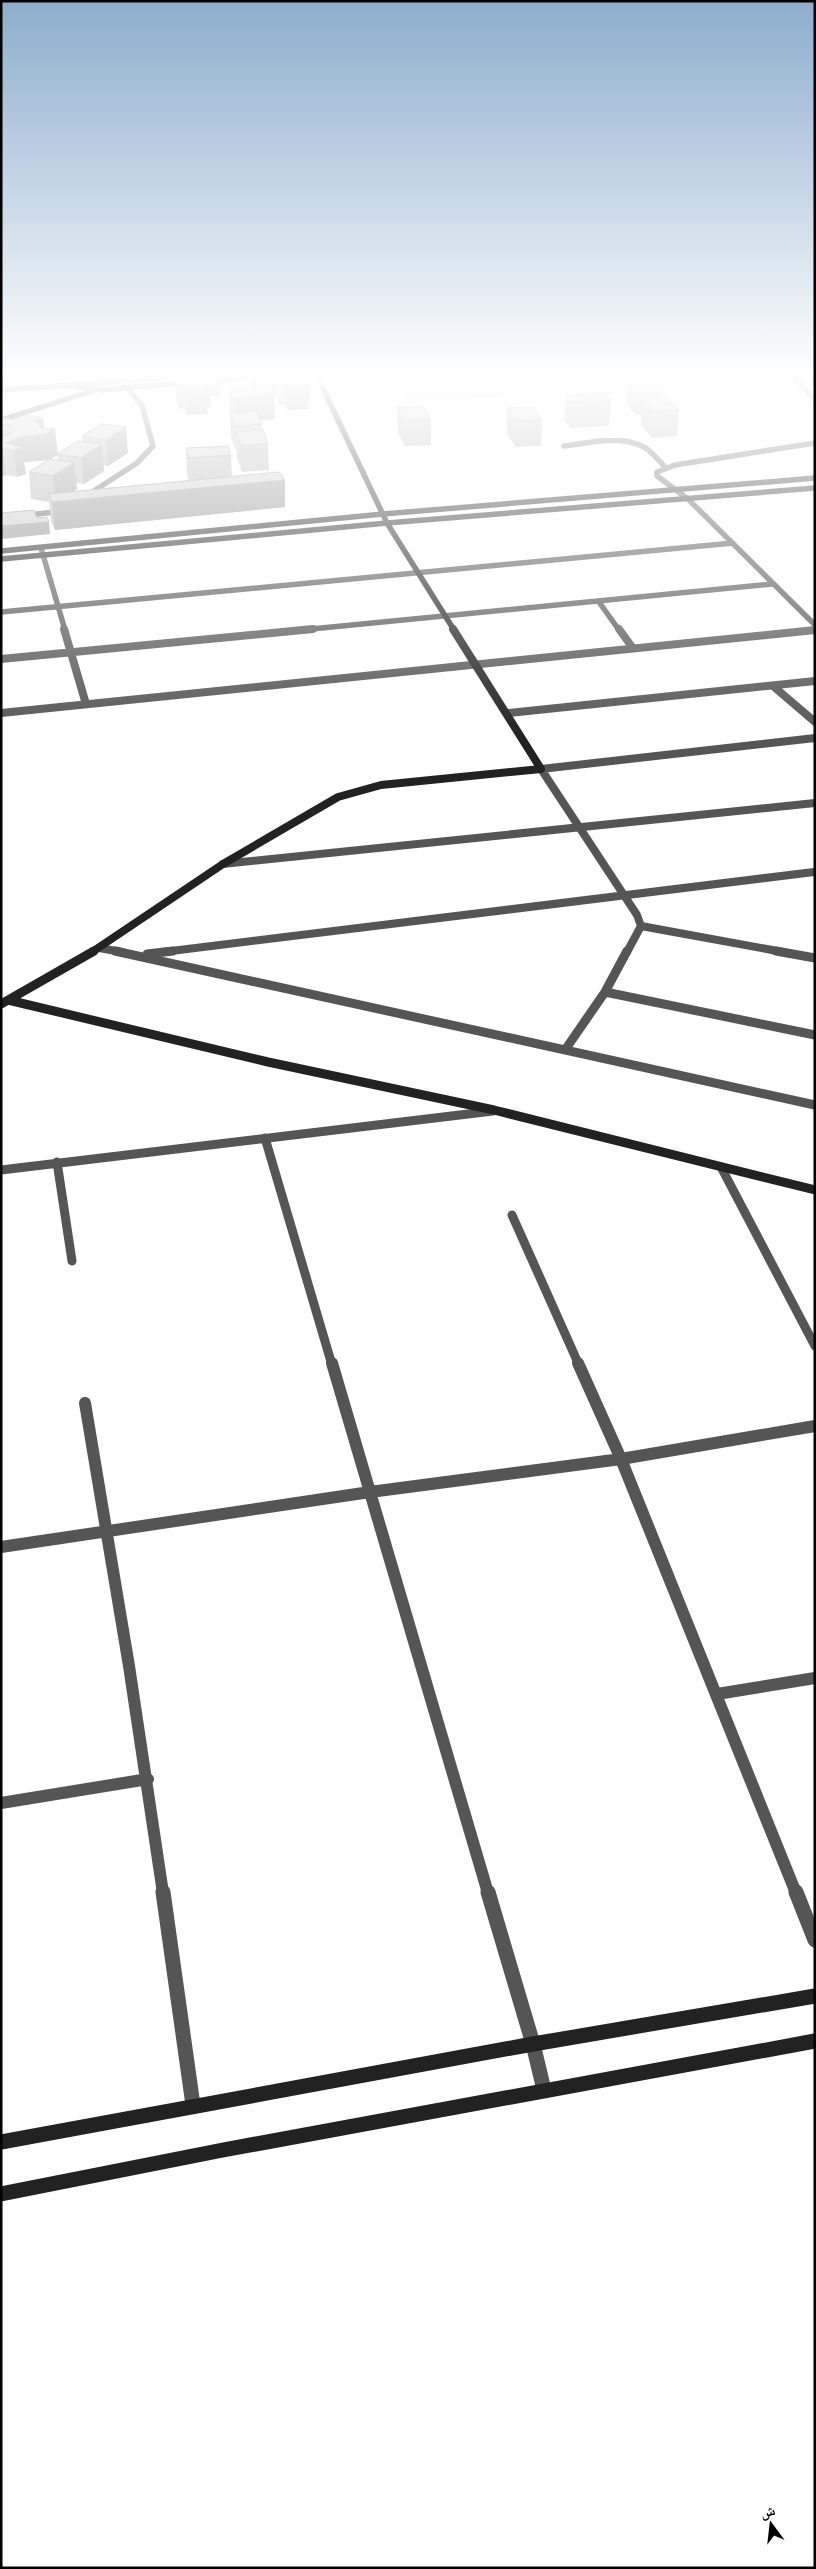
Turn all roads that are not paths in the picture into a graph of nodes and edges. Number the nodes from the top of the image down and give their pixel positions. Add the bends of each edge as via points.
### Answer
1 (84, 498) edge
2 (375, 498) edge
3 (578, 498) edge
4 (701, 498) edge
5 (688, 499) junction
6 (79, 501) edge
7 (72, 508) edge
8 (383, 514) junction
9 (1, 518) edge
10 (387, 523) junction
11 (733, 543) junction
12 (41, 548) junction
13 (1, 551) edge
14 (44, 555) junction
15 (1, 559) edge
16 (418, 573) junction
17 (772, 584) junction
18 (599, 602) junction
19 (58, 607) junction
20 (1, 612) edge
21 (445, 616) junction
22 (815, 625) edge
23 (815, 630) edge
24 (632, 647) junction
25 (70, 653) junction
26 (1, 659) edge
27 (476, 664) junction
28 (815, 681) edge
29 (774, 686) junction
30 (86, 704) junction
31 (1, 712) edge
32 (508, 714) junction
33 (815, 722) edge
34 (815, 738) edge
35 (541, 769) junction
36 (815, 803) edge
37 (578, 826) junction
38 (224, 864) junction
39 (814, 872) edge
40 (625, 895) junction
41 (641, 926) junction
42 (99, 948) junction
43 (139, 955) junction
44 (815, 958) edge
45 (605, 992) junction
46 (5, 1002) edge
47 (815, 1036) edge
48 (565, 1050) junction
49 (815, 1105) edge
50 (494, 1110) junction
51 (265, 1138) junction
52 (58, 1162) junction
53 (721, 1167) junction
54 (1, 1170) edge
55 (815, 1190) edge
56 (512, 1215) dead end
57 (72, 1261) dead end
58 (815, 1346) edge
59 (85, 1403) dead end
60 (815, 1426) edge
61 (621, 1459) junction
62 (370, 1492) junction
63 (109, 1532) junction
64 (1, 1547) edge
65 (815, 1678) edge
66 (717, 1694) junction
67 (148, 1779) junction
68 (1, 1804) edge
69 (815, 1940) edge
70 (815, 1996) edge
71 (815, 2041) edge
72 (533, 2044) junction
73 (544, 2090) junction
74 (192, 2105) junction
75 (1, 2142) edge
76 (1, 2194) edge

1 - 6 street
2 - 8 street
3 - 8 street
4 - 5 street
5 - 10 street
5 - 11 street
7 - 9 street via 63,512
8 - 10 street
8 - 12 street
10 - 14 street
10 - 16 street
11 - 16 street
11 - 17 street
12 - 13 street
12 - 14 street
14 - 15 street
14 - 19 street
16 - 19 street
16 - 21 street
17 - 18 street
17 - 22 street
18 - 21 street
18 - 24 street
19 - 20 street
19 - 25 street
21 - 25 street
21 - 27 street
23 - 24 street
24 - 27 street
25 - 26 street
25 - 30 street
27 - 30 street
27 - 32 street
28 - 29 street
29 - 32 street
29 - 33 street
30 - 31 street
32 - 35 street
34 - 35 street
35 - 37 street
35 - 38 street via 352,791 327,802
36 - 37 street
37 - 38 street
37 - 40 street
38 - 42 street
39 - 40 street
40 - 41 street
40 - 43 street
41 - 44 street
41 - 45 street
42 - 43 street
42 - 46 street
43 - 48 street
45 - 47 street
45 - 48 street
46 - 50 street
48 - 49 street
50 - 51 street
50 - 53 street
51 - 52 street
51 - 62 street
52 - 54 street
52 - 57 street
53 - 55 street
53 - 58 street
56 - 61 street
59 - 63 street
60 - 61 street
61 - 62 street
61 - 66 street
62 - 63 street
62 - 72 street
63 - 64 street
63 - 67 street
65 - 66 street
66 - 69 street
67 - 68 street
67 - 74 street
70 - 72 street
71 - 73 street
72 - 73 street
72 - 74 street
73 - 76 street
74 - 75 street

